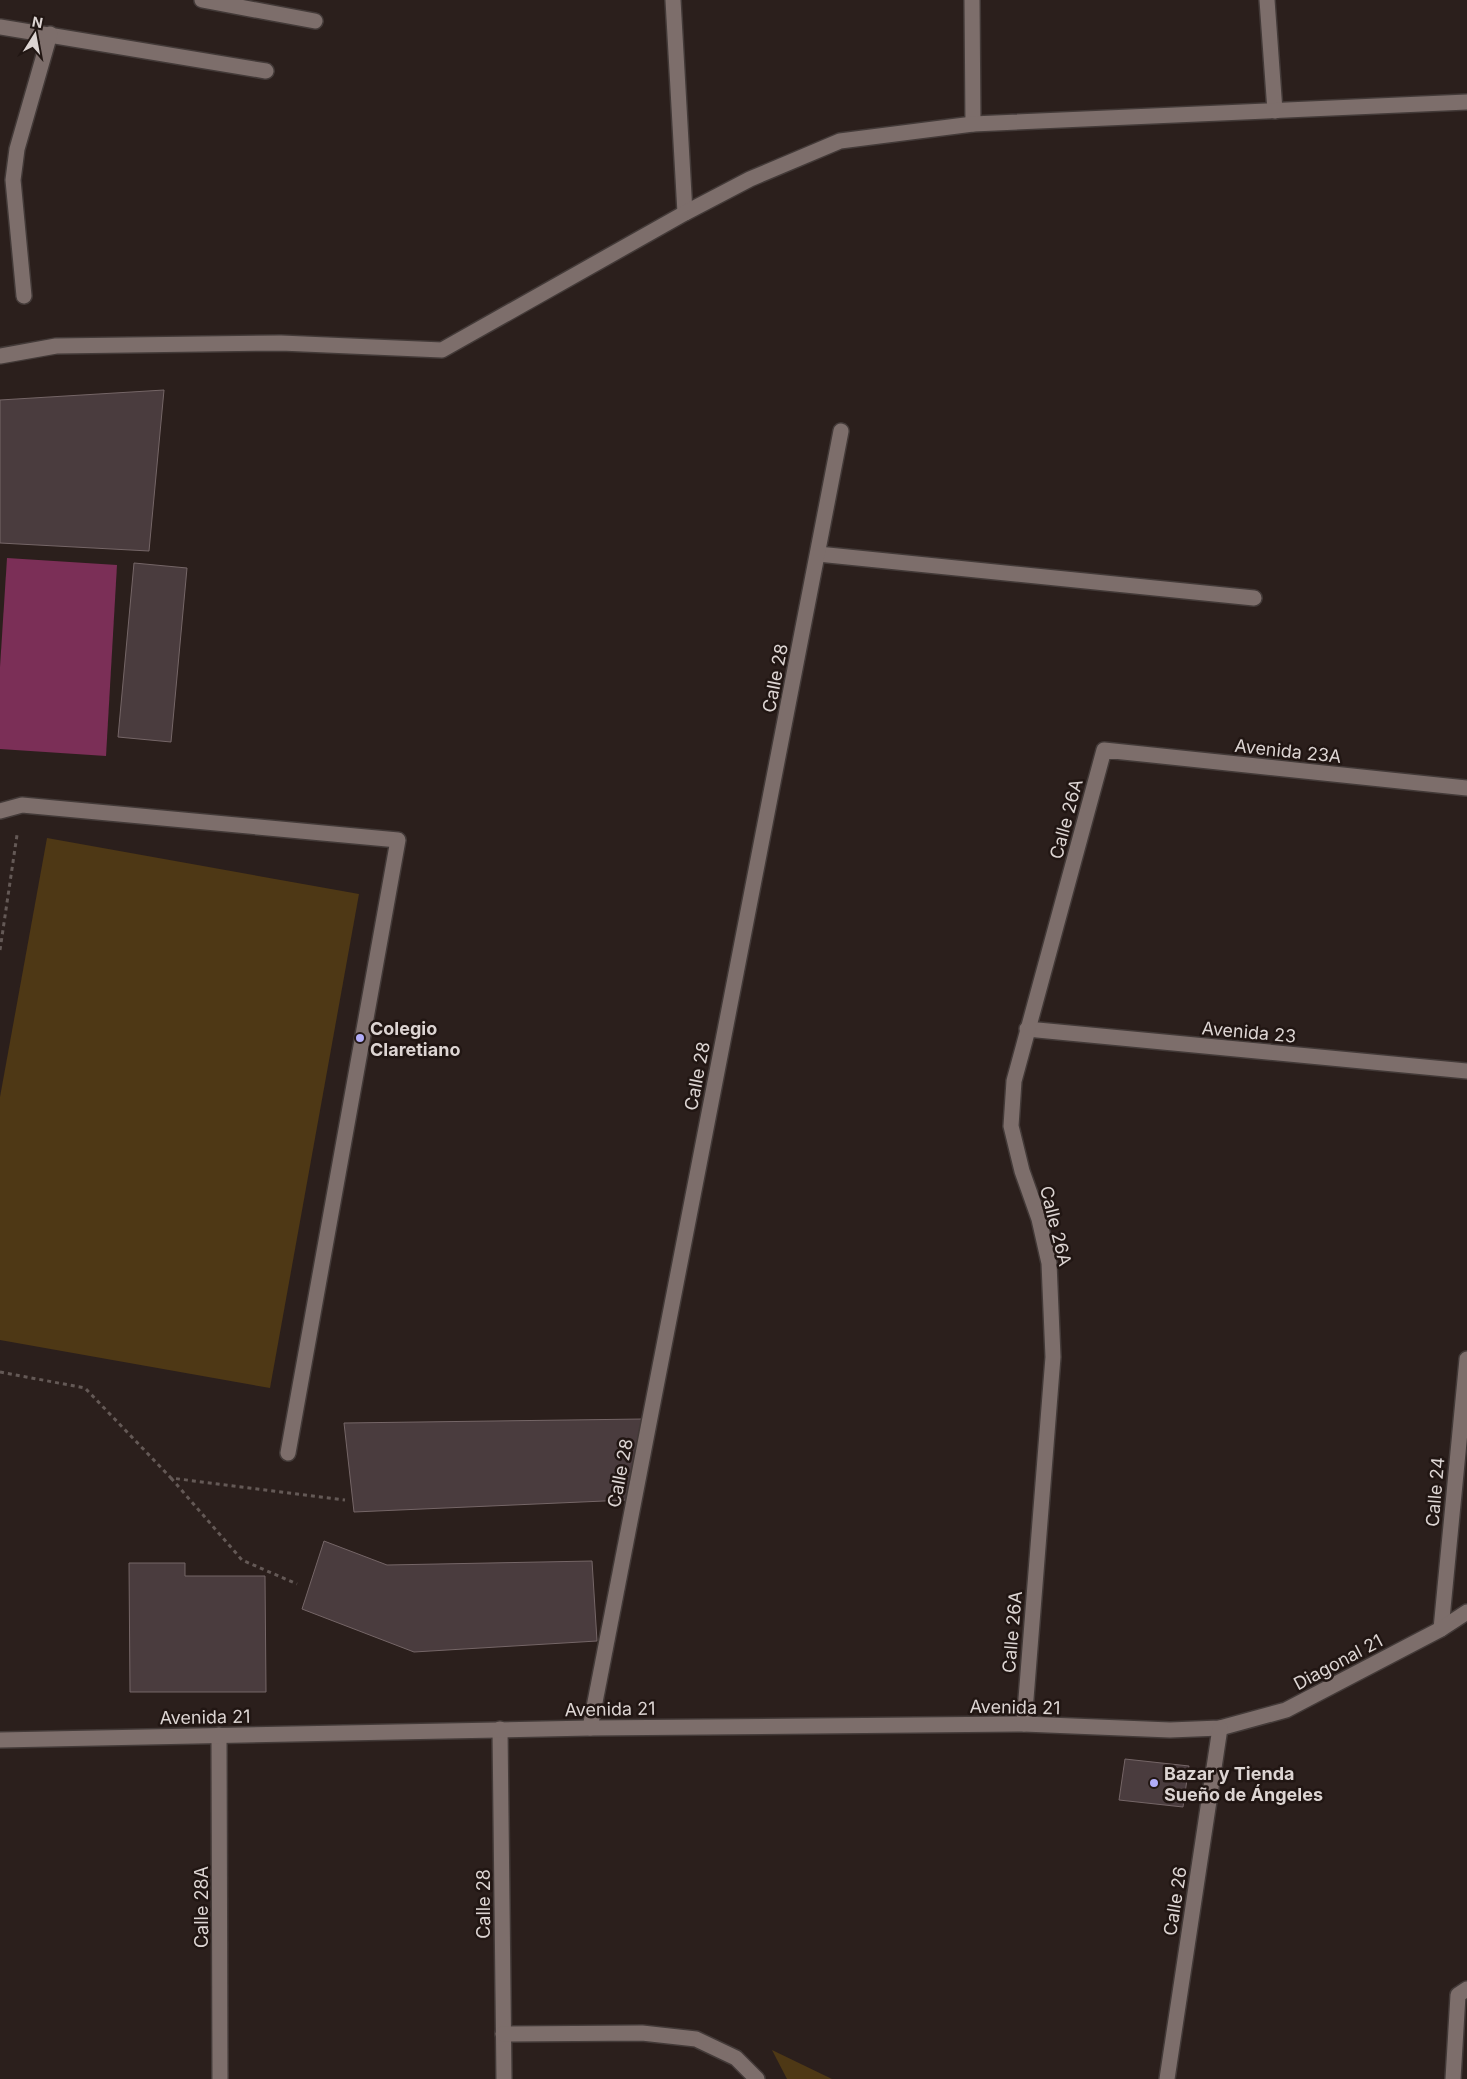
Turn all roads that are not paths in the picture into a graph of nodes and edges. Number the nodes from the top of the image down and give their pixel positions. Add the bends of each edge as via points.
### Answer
1 (202, 0) edge
2 (673, 0) edge
3 (972, 0) edge
4 (1267, 0) edge
5 (315, 21) dead end
6 (0, 27) edge
7 (50, 34) junction
8 (266, 70) dead end
9 (1467, 102) edge
10 (1275, 111) junction
11 (973, 124) junction
12 (685, 213) junction
13 (24, 296) dead end
14 (0, 356) edge
15 (841, 431) dead end
16 (818, 554) junction
17 (1254, 598) dead end
18 (1104, 750) joint
19 (1467, 788) edge
20 (0, 811) edge
21 (1027, 1029) junction
22 (1467, 1071) edge
23 (1467, 1359) edge
24 (288, 1453) dead end
25 (1467, 1612) edge
26 (1441, 1629) junction
27 (1024, 1724) junction
28 (590, 1728) junction
29 (1220, 1728) junction
30 (500, 1729) junction
31 (219, 1735) junction
32 (0, 1740) edge
33 (1463, 1992) edge
34 (503, 2034) junction
35 (220, 2079) edge
36 (504, 2079) edge
37 (757, 2079) edge
38 (1167, 2079) edge
39 (1454, 2079) edge

1 - 5 street
2 - 12 street
3 - 11 street
4 - 10 street
6 - 7 street
7 - 8 street
7 - 13 street via 17,149 13,180
9 - 10 street
10 - 11 street
11 - 12 street via 840,141 750,179
12 - 14 street via 442,350 281,343 56,346
15 - 16 street, Calle 28
16 - 17 street
16 - 28 street, Calle 28
18 - 19 street, Avenida 23A
18 - 21 street, Calle 26A
20 - 24 street via 22,805 398,840
21 - 22 street, Avenida 23
21 - 27 street, Calle 26A via 1014,1080 1012,1126 1049,1263 1053,1357
23 - 26 street, Calle 24
25 - 26 street, Diagonal 21
26 - 29 street, Diagonal 21 via 1286,1710
27 - 28 street, Avenida 21
27 - 29 street, Avenida 21 via 1170,1730
28 - 30 street, Avenida 21
29 - 38 street, Calle 26
30 - 31 street, Avenida 21
30 - 34 street, Calle 28
31 - 32 street, Avenida 21
31 - 35 street, Calle 28A
33 - 39 street
34 - 36 street, Calle 28
34 - 37 street via 642,2033 696,2039 736,2058

